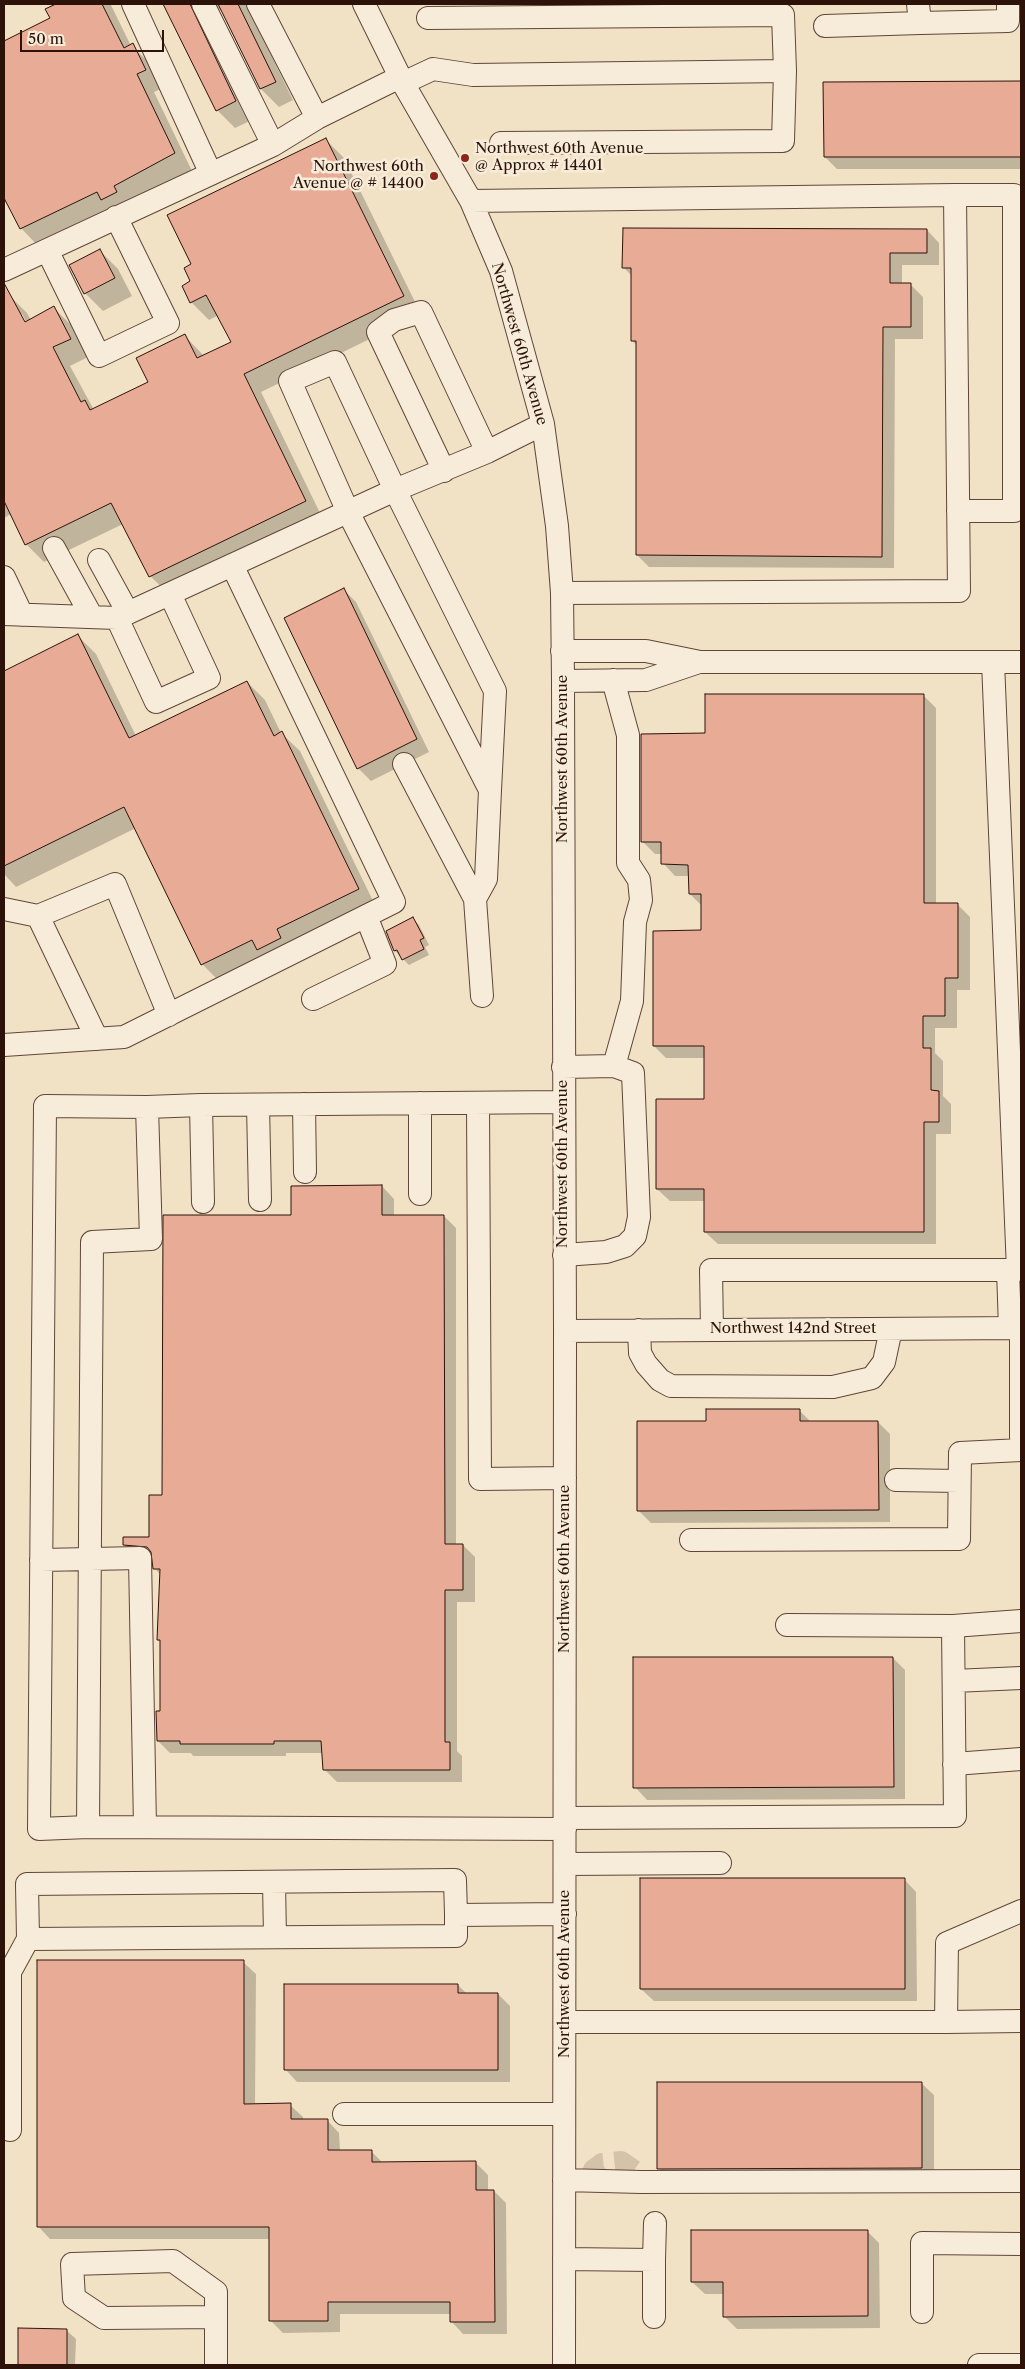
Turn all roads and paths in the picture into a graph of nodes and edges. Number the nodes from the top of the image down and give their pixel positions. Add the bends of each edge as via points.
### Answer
1 (132, 4) edge
2 (203, 4) edge
3 (258, 4) edge
4 (364, 4) edge
5 (919, 13) edge
6 (1012, 17) edge
7 (428, 18) dead end
8 (825, 26) dead end
9 (784, 71) junction
10 (402, 80) junction
11 (316, 118) junction
12 (501, 143) dead end
13 (273, 144) junction
14 (211, 174) junction
15 (955, 195) junction
16 (472, 201) junction
17 (116, 217) junction
18 (46, 250) junction
19 (4, 270) edge
20 (544, 424) junction
21 (487, 452) junction
22 (444, 471) junction
23 (395, 490) junction
24 (958, 511) junction
25 (348, 512) junction
26 (54, 548) dead end
27 (99, 560) dead end
28 (232, 566) junction
29 (4, 578) edge
30 (562, 593) junction
31 (170, 594) junction
32 (13, 615) edge
33 (122, 616) junction
34 (92, 617) junction
35 (562, 652) junction
36 (700, 662) junction
37 (993, 662) junction
38 (1021, 662) edge
39 (613, 680) junction
40 (562, 682) junction
41 (404, 764) dead end
42 (490, 790) junction
43 (475, 899) junction
44 (4, 909) edge
45 (38, 916) junction
46 (366, 916) junction
47 (482, 996) dead end
48 (313, 999) dead end
49 (169, 1015) junction
50 (96, 1039) junction
51 (4, 1046) edge
52 (614, 1066) junction
53 (563, 1067) junction
54 (563, 1102) junction
55 (420, 1103) junction
56 (478, 1103) junction
57 (304, 1104) junction
58 (201, 1105) junction
59 (258, 1105) junction
60 (147, 1107) junction
61 (305, 1172) dead end
62 (420, 1194) dead end
63 (260, 1200) dead end
64 (203, 1202) dead end
65 (564, 1255) junction
66 (1016, 1270) edge
67 (1017, 1328) edge
68 (891, 1329) junction
69 (639, 1330) junction
70 (712, 1330) junction
71 (565, 1331) junction
72 (1021, 1437) edge
73 (1021, 1450) edge
74 (565, 1478) junction
75 (896, 1480) dead end
76 (960, 1481) junction
77 (691, 1540) dead end
78 (90, 1558) junction
79 (41, 1560) junction
80 (1021, 1621) edge
81 (787, 1625) dead end
82 (953, 1626) junction
83 (1021, 1678) edge
84 (954, 1681) junction
85 (1021, 1759) edge
86 (954, 1764) junction
87 (565, 1824) junction
88 (88, 1827) junction
89 (144, 1827) junction
90 (720, 1863) dead end
91 (565, 1864) junction
92 (274, 1882) junction
93 (1021, 1911) edge
94 (565, 1914) junction
95 (456, 1915) junction
96 (276, 1937) junction
97 (28, 1939) junction
98 (1021, 2021) edge
99 (565, 2022) junction
100 (946, 2022) junction
101 (344, 2114) dead end
102 (564, 2114) junction
103 (10, 2130) dead end
104 (564, 2180) junction
105 (1021, 2181) edge
106 (655, 2223) dead end
107 (1021, 2244) edge
108 (564, 2259) junction
109 (654, 2260) junction
110 (922, 2312) dead end
111 (216, 2317) junction
112 (654, 2317) dead end
113 (216, 2365) edge
114 (564, 2365) edge
115 (980, 2365) edge
116 (1021, 2365) edge

1 - 14 street
2 - 13 street
3 - 11 street
4 - 10 street, Northwest 60th Avenue
5 - 6 street
5 - 8 street
7 - 9 street via 783,15
9 - 10 street via 473,75 433,69
9 - 12 street via 783,141
10 - 11 street
10 - 16 street, Northwest 60th Avenue
11 - 13 street
13 - 14 street
14 - 17 street
15 - 16 street
15 - 24 street
15 - 24 street via 1014,195 1014,511
16 - 20 street, Northwest 60th Avenue via 501,271
17 - 18 street
17 - 18 street via 168,322 99,356
18 - 19 street
20 - 21 street
20 - 30 street, Northwest 60th Avenue
21 - 22 street
21 - 22 street via 421,312 394,320 378,332
22 - 23 street
23 - 25 street
23 - 25 street via 335,362 290,381
23 - 42 street via 495,691
24 - 30 street via 959,591
25 - 28 street
25 - 42 street
26 - 34 street
27 - 33 street
28 - 31 street
28 - 46 street via 394,902
29 - 32 street
30 - 35 street, Northwest 60th Avenue
31 - 33 street
31 - 33 street via 209,678 156,702
32 - 34 street
33 - 34 street
35 - 36 street via 646,651
35 - 40 street, Northwest 60th Avenue
36 - 37 street
36 - 39 street via 646,680
37 - 38 street
37 - 66 street
39 - 40 street
39 - 52 street via 628,736 628,863 640,880 641,900 635,922 632,1001
40 - 53 street, Northwest 60th Avenue
41 - 43 street
42 - 43 street via 486,879
43 - 47 street
44 - 45 street
45 - 49 street via 115,884
45 - 50 street
46 - 48 street via 385,964
46 - 49 street
49 - 50 street via 124,1037
50 - 51 street
52 - 53 street
52 - 65 street via 632,1073 639,1218 635,1236 625,1246 606,1252
53 - 54 street, Northwest 60th Avenue
54 - 56 street
54 - 65 street, Northwest 60th Avenue
55 - 56 street
55 - 57 street
55 - 62 street
56 - 74 street via 480,1479
57 - 59 street
57 - 61 street
58 - 59 street
58 - 60 street
58 - 64 street
59 - 63 street
60 - 78 street via 151,1239 92,1242
60 - 79 street via 44,1106
65 - 71 street, Northwest 60th Avenue
66 - 67 street
66 - 70 street via 711,1270
67 - 68 street, Northwest 142nd Street
67 - 72 street
68 - 69 street via 884,1362 872,1378 833,1387 671,1386 660,1380 646,1364 640,1353
68 - 70 street, Northwest 142nd Street
69 - 70 street, Northwest 142nd Street
69 - 71 street, Northwest 142nd Street
71 - 74 street, Northwest 60th Avenue
73 - 76 street via 960,1453
74 - 87 street, Northwest 60th Avenue
75 - 76 street
76 - 77 street via 960,1539
78 - 79 street
78 - 88 street
78 - 89 street via 140,1558
79 - 88 street via 39,1829
80 - 82 street
81 - 82 street
82 - 84 street
83 - 84 street
84 - 86 street
85 - 86 street
86 - 87 street via 955,1816
87 - 89 street
87 - 91 street, Northwest 60th Avenue
88 - 89 street
90 - 91 street
91 - 94 street, Northwest 60th Avenue
92 - 95 street via 455,1880
92 - 96 street
92 - 97 street via 28,1884
93 - 100 street via 947,1943
94 - 95 street
94 - 99 street, Northwest 60th Avenue
95 - 96 street via 456,1936
96 - 97 street
97 - 103 street via 10,1972
98 - 100 street
99 - 100 street
99 - 102 street, Northwest 60th Avenue
101 - 102 street
102 - 104 street, Northwest 60th Avenue
104 - 105 street
104 - 108 street, Northwest 60th Avenue
106 - 109 street
107 - 110 street via 922,2244
108 - 109 street
108 - 114 street, Northwest 60th Avenue
109 - 112 street
111 - 111 street via 216,2292 173,2261 72,2264 74,2298 104,2318
111 - 113 street
115 - 116 street

